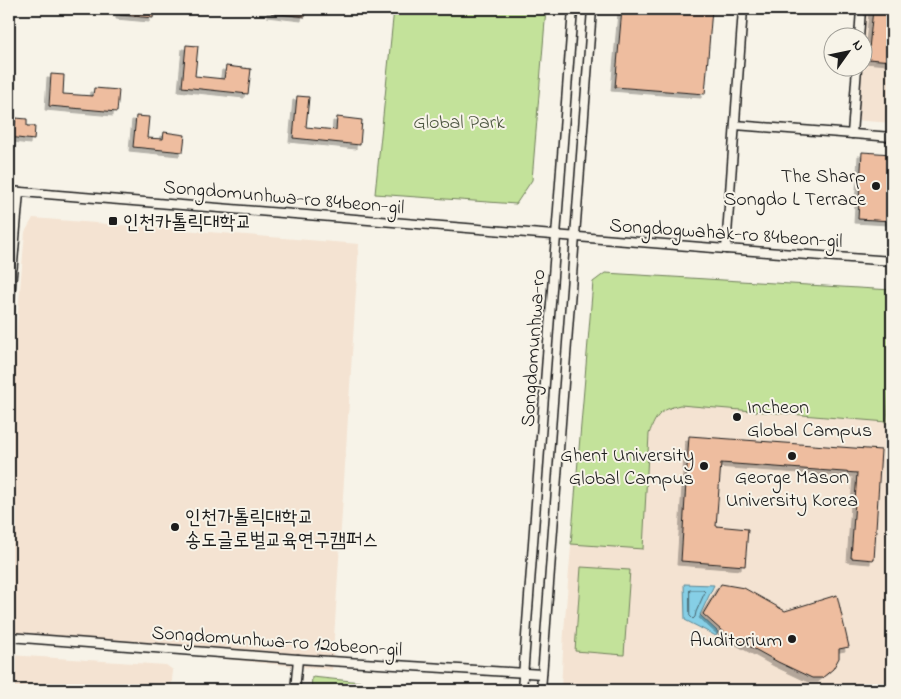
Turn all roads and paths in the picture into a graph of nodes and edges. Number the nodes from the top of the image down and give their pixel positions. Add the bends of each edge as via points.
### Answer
1 (573, 9) edge
2 (592, 9) edge
3 (743, 9) edge
4 (861, 9) edge
5 (860, 28) edge
6 (856, 78) edge
7 (735, 125) junction
8 (852, 134) junction
9 (892, 137) edge
10 (9, 191) edge
11 (18, 192) junction
12 (557, 234) junction
13 (575, 236) junction
14 (726, 249) junction
15 (892, 260) edge
16 (9, 310) edge
17 (9, 637) edge
18 (298, 659) junction
19 (523, 672) junction
20 (542, 674) junction
21 (296, 690) edge
22 (522, 690) edge
23 (541, 690) edge

1 - 12 street, Songdomunhwa-ro
2 - 13 street, Songdomunhwa-ro
3 - 7 street
4 - 5 street
6 - 8 street
7 - 8 street
7 - 14 street
8 - 9 street
10 - 11 street, Songdomunhwa-ro 84beon-gil
11 - 12 street, Songdomunhwa-ro 84beon-gil
11 - 16 street
12 - 13 street, Songdogwahak-ro 84beon-gil
12 - 19 street, Songdomunhwa-ro
13 - 14 street, Songdogwahak-ro 84beon-gil
13 - 20 street, Songdomunhwa-ro
14 - 15 street, Songdogwahak-ro 84beon-gil
17 - 18 street, Songdomunhwa-ro 120beon-gil
18 - 19 street, Songdomunhwa-ro 120beon-gil
18 - 21 street
19 - 20 street, Songdomunhwa-ro 120beon-gil
19 - 22 street, Songdomunhwa-ro
20 - 23 street, Songdomunhwa-ro

